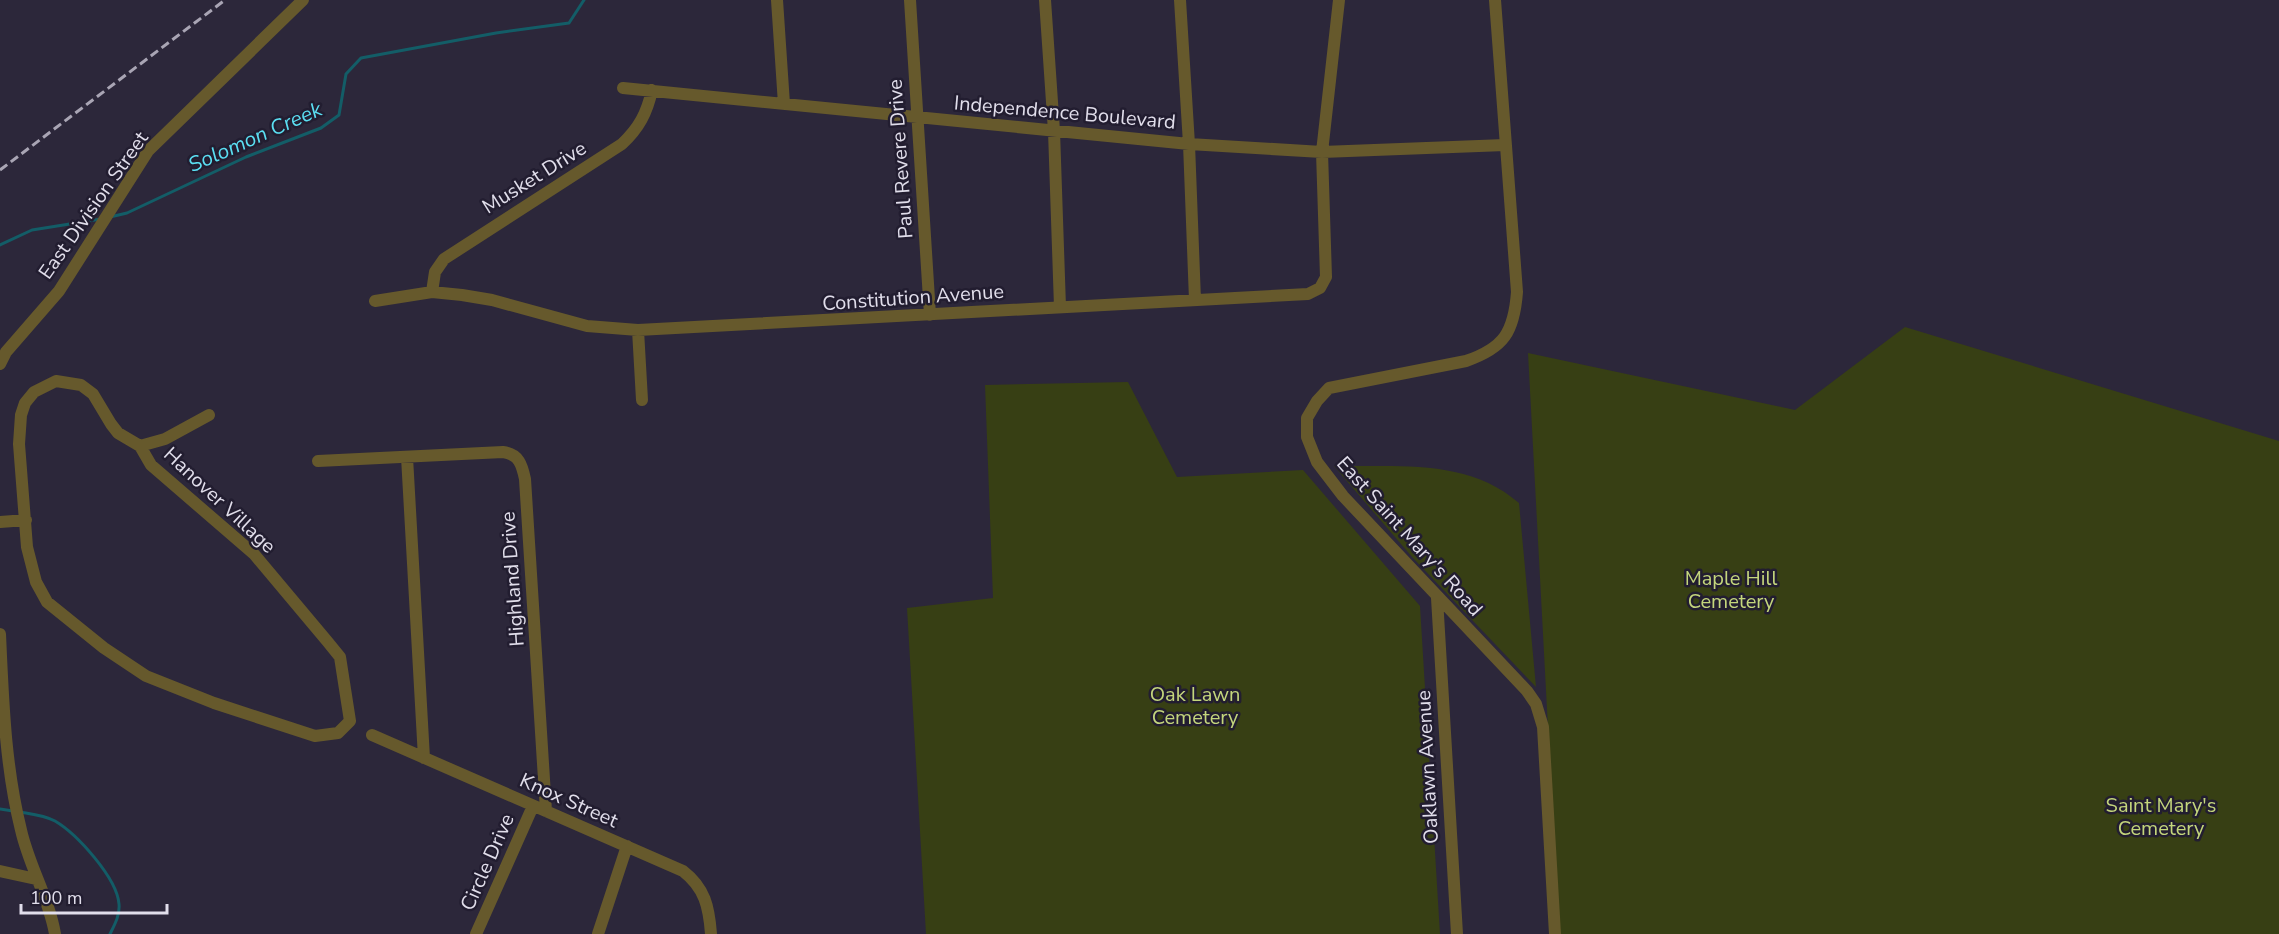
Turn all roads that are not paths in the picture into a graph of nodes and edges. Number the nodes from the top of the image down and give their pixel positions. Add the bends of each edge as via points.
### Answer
1 (303, 0) edge
2 (777, 0) edge
3 (910, 0) edge
4 (1046, 0) edge
5 (1180, 0) edge
6 (1339, 0) edge
7 (1495, 0) edge
8 (623, 88) dead end
9 (652, 90) junction
10 (784, 104) junction
11 (916, 118) junction
12 (1054, 131) junction
13 (1189, 144) junction
14 (1505, 145) junction
15 (1322, 152) junction
16 (432, 292) junction
17 (1195, 300) junction
18 (375, 301) dead end
19 (1059, 307) junction
20 (930, 315) junction
21 (638, 330) junction
22 (0, 364) edge
23 (642, 399) dead end
24 (209, 415) dead end
25 (140, 446) junction
26 (407, 457) junction
27 (318, 461) dead end
28 (26, 520) junction
29 (0, 522) edge
30 (1437, 598) junction
31 (0, 634) edge
32 (372, 735) dead end
33 (3, 741) edge
34 (424, 758) junction
35 (533, 806) junction
36 (546, 811) junction
37 (627, 846) junction
38 (0, 871) edge
39 (36, 879) junction
40 (55, 934) edge
41 (476, 934) edge
42 (598, 934) edge
43 (711, 934) edge
44 (1457, 934) edge
45 (1555, 934) edge

1 - 22 street, East Division Street via 148,151 58,291
2 - 10 street
3 - 11 street, Paul Revere Drive
4 - 12 street
5 - 13 street
6 - 15 street, Constitution Avenue
7 - 14 street, East Saint Mary's Road
8 - 9 street, Independence Boulevard
9 - 10 street, Independence Boulevard
9 - 16 street, Musket Drive via 637,130 622,144 444,259 435,272
10 - 11 street, Independence Boulevard
11 - 12 street, Independence Boulevard
11 - 20 street, Paul Revere Drive
12 - 13 street, Independence Boulevard
12 - 19 street
13 - 15 street, Independence Boulevard
13 - 17 street
14 - 15 street, Independence Boulevard
14 - 30 street, East Saint Mary's Road via 1516,292 1515,313 1507,336 1466,361 1329,388 1307,418 1307,437 1317,462
15 - 17 street, Constitution Avenue via 1326,277 1320,288 1308,294
16 - 18 street, Constitution Avenue
16 - 21 street, Constitution Avenue via 492,300 586,326
17 - 19 street, Constitution Avenue
19 - 20 street, Constitution Avenue
20 - 21 street, Constitution Avenue
21 - 23 street
24 - 25 street via 165,439
25 - 28 street, Hanover Village via 118,433 101,404 81,385 70,381 44,385 25,403 21,415 19,444
25 - 28 street, Hanover Village via 151,465 254,554 340,657 350,721 338,733 315,736 214,704 146,676 104,648 40,594 30,562
26 - 27 street, Highland Drive
26 - 34 street
26 - 36 street, Highland Drive via 503,452 513,453 522,466
28 - 29 street
30 - 44 street, Oaklawn Avenue
30 - 45 street, East Saint Mary's Road via 1527,691 1540,715
31 - 33 street
32 - 34 street, Knox Street
33 - 39 street via 20,829
34 - 35 street, Knox Street
35 - 36 street, Knox Street
35 - 41 street, Circle Drive
36 - 37 street, Knox Street
37 - 42 street
37 - 43 street, Knox Street via 667,862 694,880 707,903
38 - 39 street
39 - 40 street via 46,898

